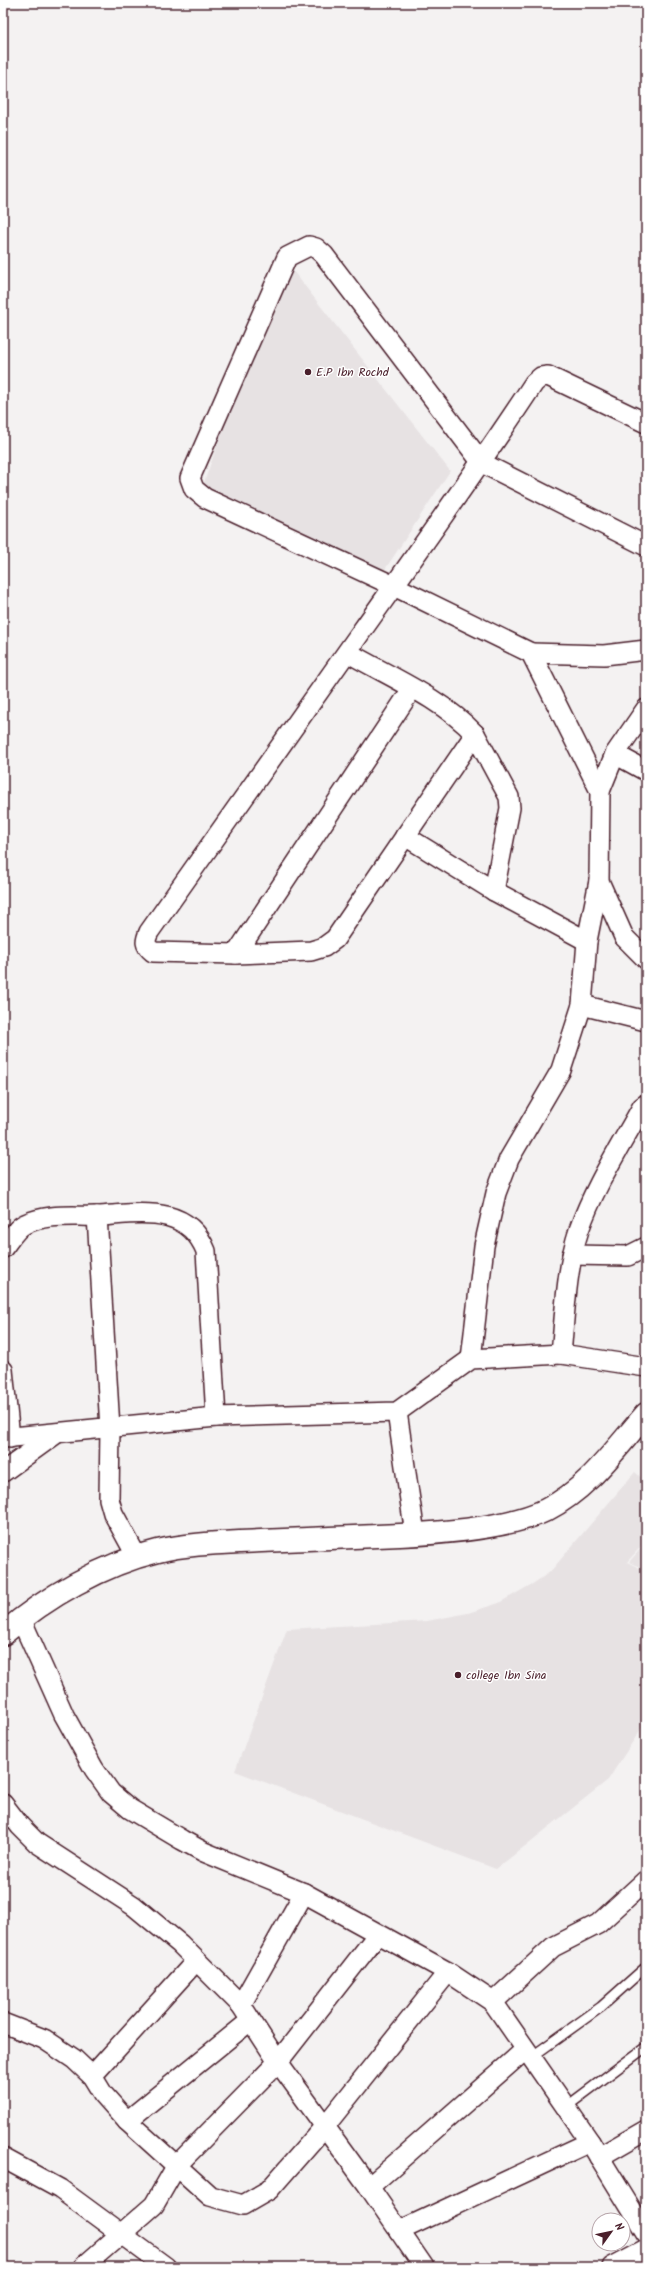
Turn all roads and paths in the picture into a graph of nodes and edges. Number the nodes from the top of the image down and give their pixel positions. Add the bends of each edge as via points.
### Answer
1 (646, 422) edge
2 (482, 463) junction
3 (646, 546) edge
4 (394, 586) junction
5 (646, 650) edge
6 (347, 652) junction
7 (531, 653) junction
8 (412, 689) junction
9 (646, 709) edge
10 (475, 734) junction
11 (615, 754) junction
12 (646, 771) edge
13 (600, 791) junction
14 (405, 836) junction
15 (599, 881) junction
16 (494, 891) junction
17 (587, 941) junction
18 (236, 954) junction
19 (646, 959) edge
20 (582, 1005) junction
21 (646, 1021) edge
22 (646, 1104) edge
23 (97, 1216) junction
24 (646, 1247) edge
25 (3, 1248) edge
26 (572, 1255) junction
27 (561, 1354) junction
28 (471, 1359) junction
29 (646, 1367) edge
30 (3, 1370) edge
31 (397, 1412) junction
32 (646, 1414) edge
33 (216, 1417) junction
34 (110, 1428) junction
35 (58, 1432) junction
36 (6, 1438) edge
37 (3, 1472) edge
38 (414, 1534) junction
39 (138, 1557) junction
40 (21, 1619) junction
41 (3, 1634) edge
42 (3, 1804) edge
43 (646, 1880) edge
44 (304, 1893) junction
45 (378, 1934) junction
46 (196, 1961) junction
47 (646, 1967) edge
48 (448, 1972) junction
49 (493, 2002) junction
50 (246, 2013) junction
51 (3, 2023) edge
52 (646, 2047) edge
53 (528, 2054) junction
54 (278, 2062) junction
55 (92, 2076) junction
56 (566, 2107) junction
57 (127, 2121) junction
58 (325, 2126) junction
59 (646, 2130) edge
60 (594, 2150) junction
61 (3, 2158) edge
62 (177, 2165) junction
63 (369, 2187) junction
64 (645, 2228) edge
65 (399, 2231) junction
66 (122, 2235) junction
67 (646, 2249) edge
68 (83, 2267) edge
69 (166, 2267) edge
70 (424, 2267) edge
71 (612, 2267) edge

1 - 2 street via 548,376 541,377 534,383
2 - 3 street
2 - 4 street
2 - 4 street via 324,255 309,246 287,257 190,478 194,490 205,498
4 - 6 street
4 - 7 street
5 - 7 street via 604,655
6 - 8 street
6 - 18 street via 153,925 145,941 153,952
7 - 13 street
8 - 10 street via 461,718
8 - 18 street
9 - 11 street
10 - 14 street
10 - 16 street via 509,797 510,808
11 - 12 street
11 - 13 street
13 - 15 street
14 - 16 street
14 - 18 street via 335,939 324,947 311,951
15 - 17 street
15 - 19 street via 624,937
16 - 17 street
17 - 20 street
20 - 21 street
20 - 28 street via 562,1070 509,1159 496,1193 484,1246
22 - 26 street via 589,1204
23 - 25 street via 57,1216 24,1224
23 - 33 street via 150,1212 171,1216 188,1226 200,1238 206,1251
23 - 34 street
24 - 26 street via 628,1256
26 - 27 street
27 - 28 street
27 - 29 street
28 - 31 street
30 - 36 street
31 - 33 street
31 - 38 street
32 - 38 main road via 589,1478 571,1495 546,1510 526,1518 467,1529
33 - 34 street
34 - 35 street
34 - 39 street via 109,1499 119,1524
35 - 36 street
35 - 37 street
38 - 39 main road via 224,1543 160,1550
39 - 40 main road via 89,1577
40 - 41 main road
40 - 44 street via 64,1715 94,1769 111,1793 130,1809 204,1852
42 - 46 street via 20,1826 38,1843 134,1906 180,1944
43 - 49 street via 598,1924 553,1948
44 - 45 street
44 - 50 street
45 - 48 street
45 - 54 street
46 - 50 street
46 - 55 street
47 - 53 lane via 601,2007
48 - 49 street
48 - 58 street
49 - 53 street
50 - 54 street
50 - 57 street
51 - 55 street via 44,2040 74,2059
52 - 56 lane
53 - 56 street
53 - 63 street
54 - 58 street
54 - 62 street
55 - 57 street via 103,2094
56 - 60 street
57 - 62 street
58 - 62 street via 269,2190 243,2205 210,2196
58 - 63 street
59 - 60 street
60 - 64 street
60 - 65 street
61 - 66 street via 60,2189
62 - 66 street via 154,2204
63 - 65 street
65 - 70 street
66 - 68 street
66 - 69 street
67 - 71 street

